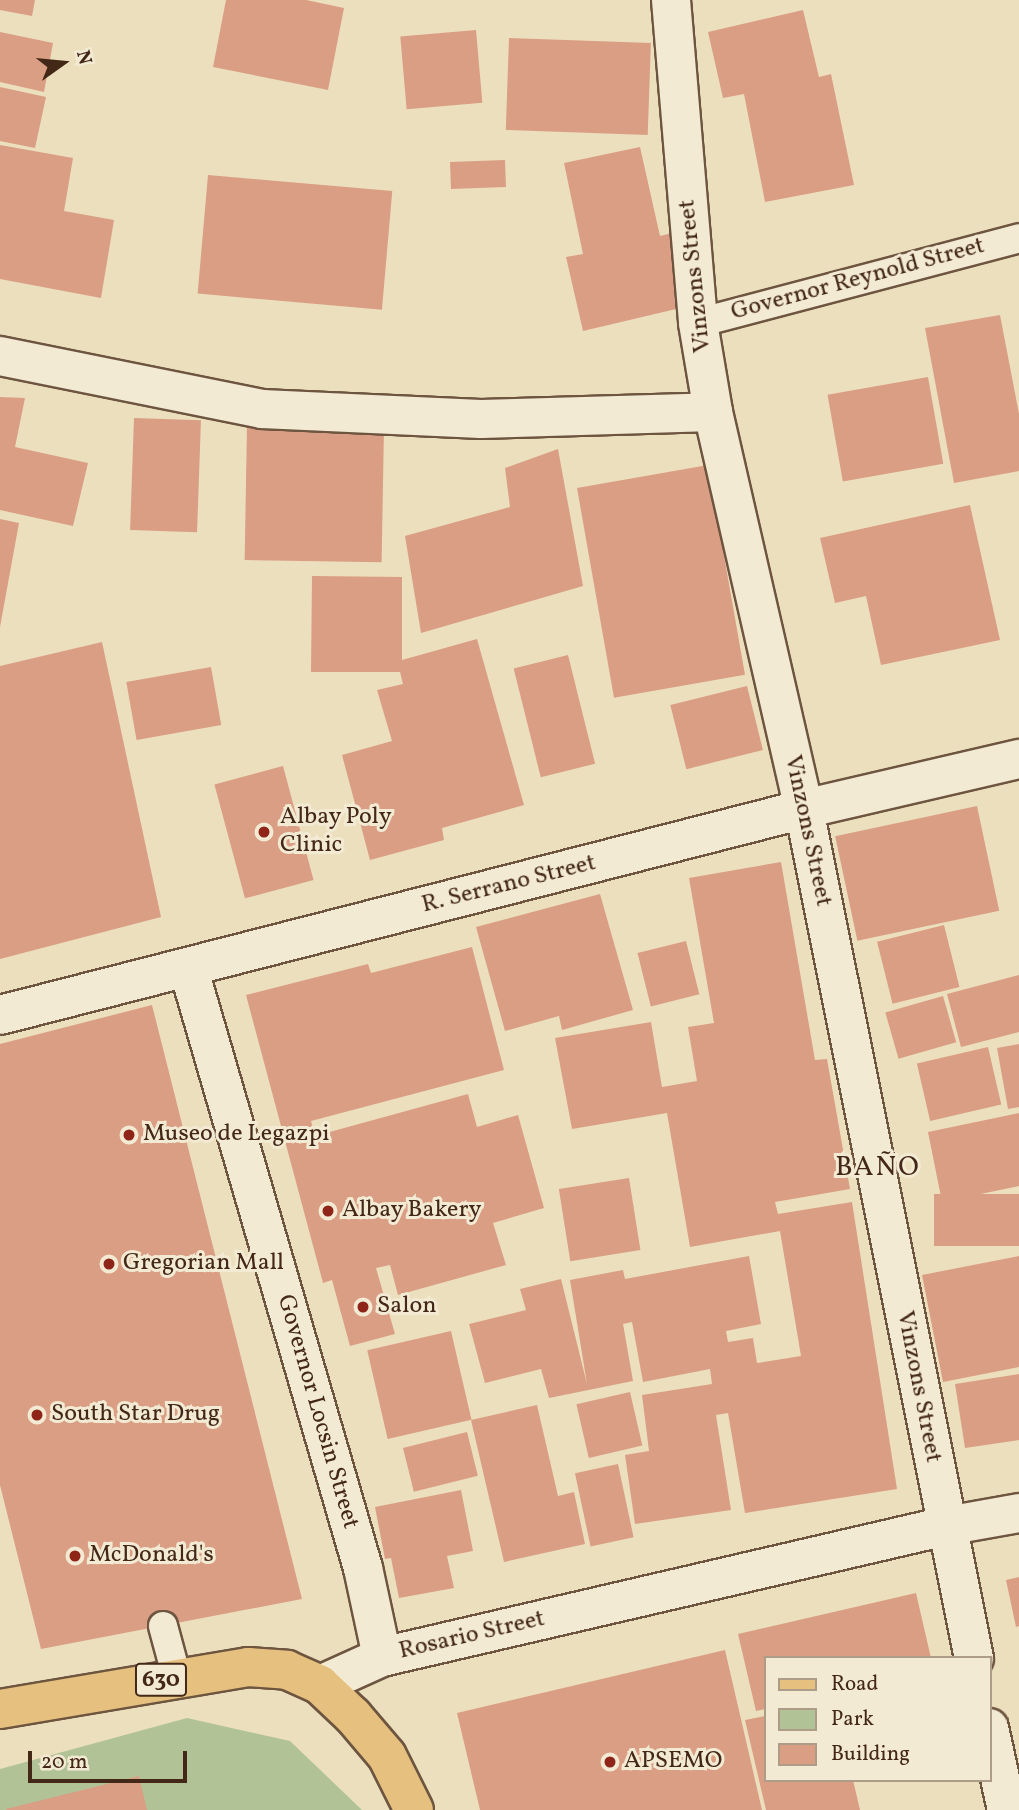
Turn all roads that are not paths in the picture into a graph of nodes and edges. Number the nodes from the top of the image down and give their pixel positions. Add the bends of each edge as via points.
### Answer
1 (671, 0) edge
2 (1019, 238) edge
3 (698, 323) junction
4 (0, 356) edge
5 (713, 412) junction
6 (1019, 759) edge
7 (804, 809) junction
8 (188, 967) junction
9 (0, 1016) edge
10 (1019, 1513) edge
11 (946, 1526) junction
12 (163, 1626) dead end
13 (974, 1656) edge
14 (382, 1657) junction
15 (177, 1678) junction
16 (320, 1685) junction
17 (0, 1709) edge
18 (991, 1737) edge
19 (414, 1810) edge
20 (1007, 1810) edge

1 - 3 street, Vinzons Street
2 - 3 lane, Governor Reynold Street
3 - 5 street, Vinzons Street
4 - 5 street via 262,409 481,419
5 - 7 street, Vinzons Street
6 - 7 street, R. Serrano Street
7 - 8 street, R. Serrano Street
7 - 11 street, Vinzons Street
8 - 9 street, R. Serrano Street
8 - 14 street, Governor Locsin Street via 362,1568
10 - 11 street, Rosario Street
11 - 13 street, Vinzons Street
11 - 14 street, Rosario Street
12 - 15 lane
14 - 16 street, Rosario Street
15 - 16 main road, 630 via 248,1667 287,1670
15 - 17 main road, 630
16 - 19 main road, 630 via 387,1756
18 - 20 street

